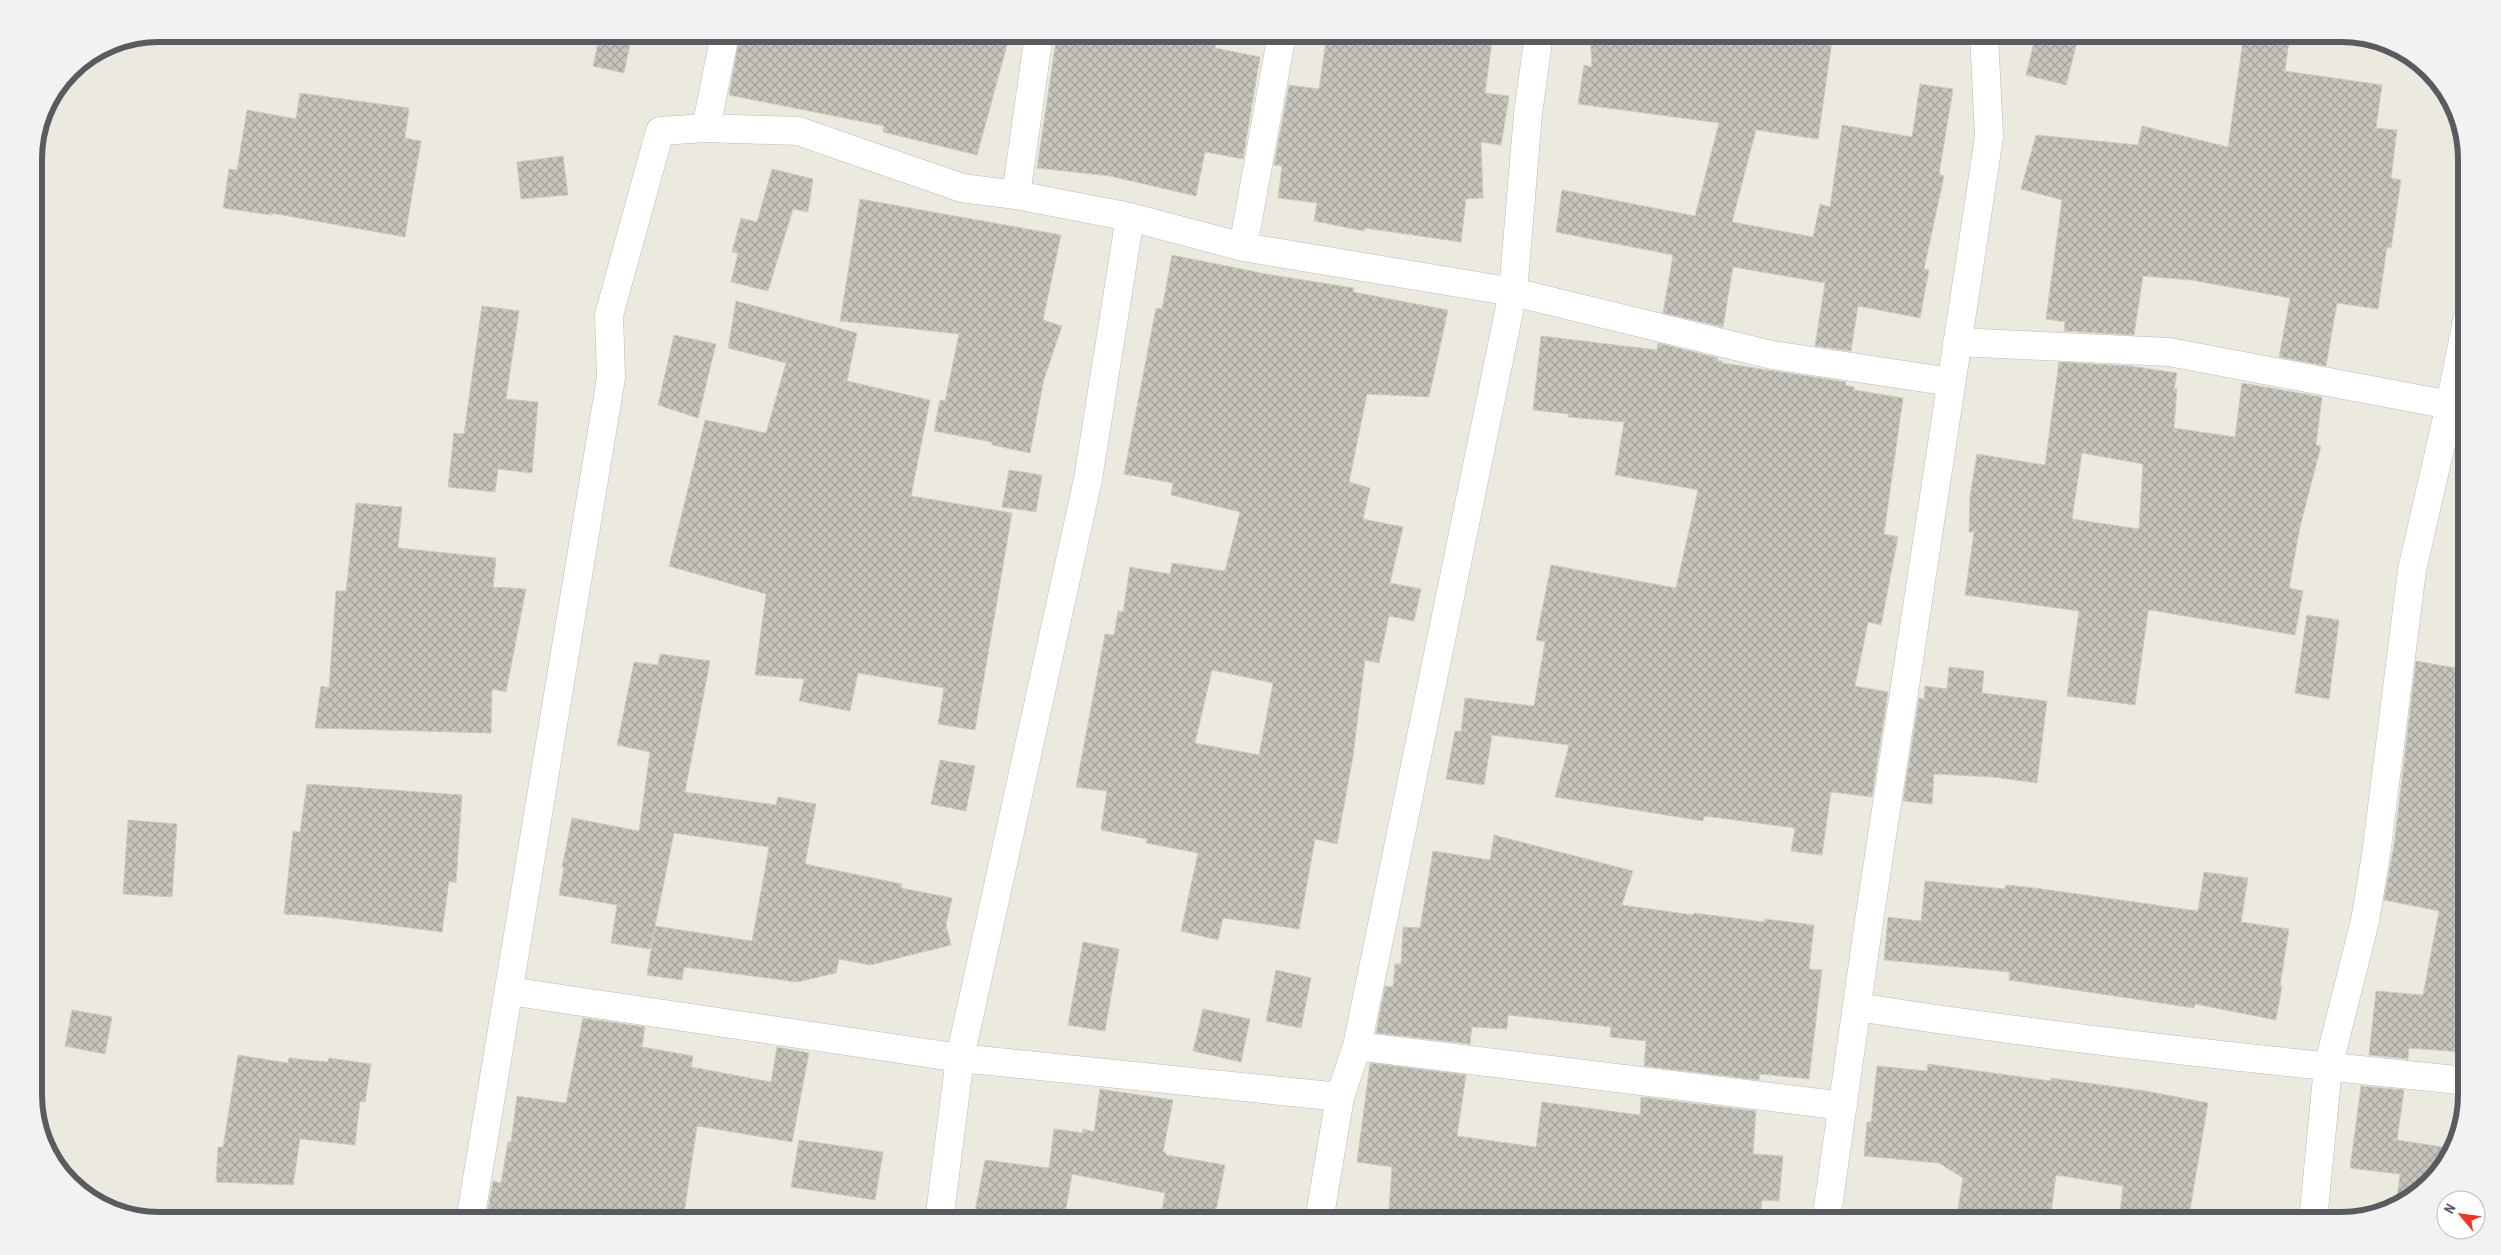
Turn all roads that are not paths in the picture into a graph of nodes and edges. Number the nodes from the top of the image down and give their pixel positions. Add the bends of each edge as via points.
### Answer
1 (723, 42) edge
2 (1038, 42) edge
3 (1281, 42) edge
4 (1538, 42) edge
5 (1984, 42) edge
6 (706, 128) junction
7 (1016, 195) junction
8 (1130, 217) junction
9 (1243, 247) junction
10 (1513, 292) junction
11 (1957, 342) junction
12 (1951, 382) junction
13 (2458, 409) edge
14 (2458, 412) edge
15 (509, 991) junction
16 (1857, 1007) junction
17 (1357, 1046) junction
18 (960, 1058) junction
19 (2328, 1067) junction
20 (2458, 1080) edge
21 (1340, 1097) junction
22 (1843, 1106) junction
23 (472, 1212) edge
24 (940, 1212) edge
25 (1321, 1212) edge
26 (1827, 1212) edge
27 (2314, 1212) edge

1 - 6 street
2 - 7 street
3 - 9 street
4 - 10 street via 1528,114
5 - 11 street via 1989,136
6 - 7 street via 798,131 962,188
6 - 15 street via 660,131 609,315 611,378
7 - 8 street
8 - 9 street
8 - 18 street via 1088,478
9 - 10 street
10 - 12 street via 1772,355
10 - 17 street
11 - 12 street
11 - 13 street via 2170,352
12 - 16 street
14 - 19 street via 2412,570 2365,921
15 - 18 street
15 - 23 street
16 - 19 street via 2144,1047
16 - 22 street
17 - 21 street
17 - 22 street
18 - 21 street
18 - 24 street
19 - 20 street
19 - 27 street
21 - 25 street
22 - 26 street

